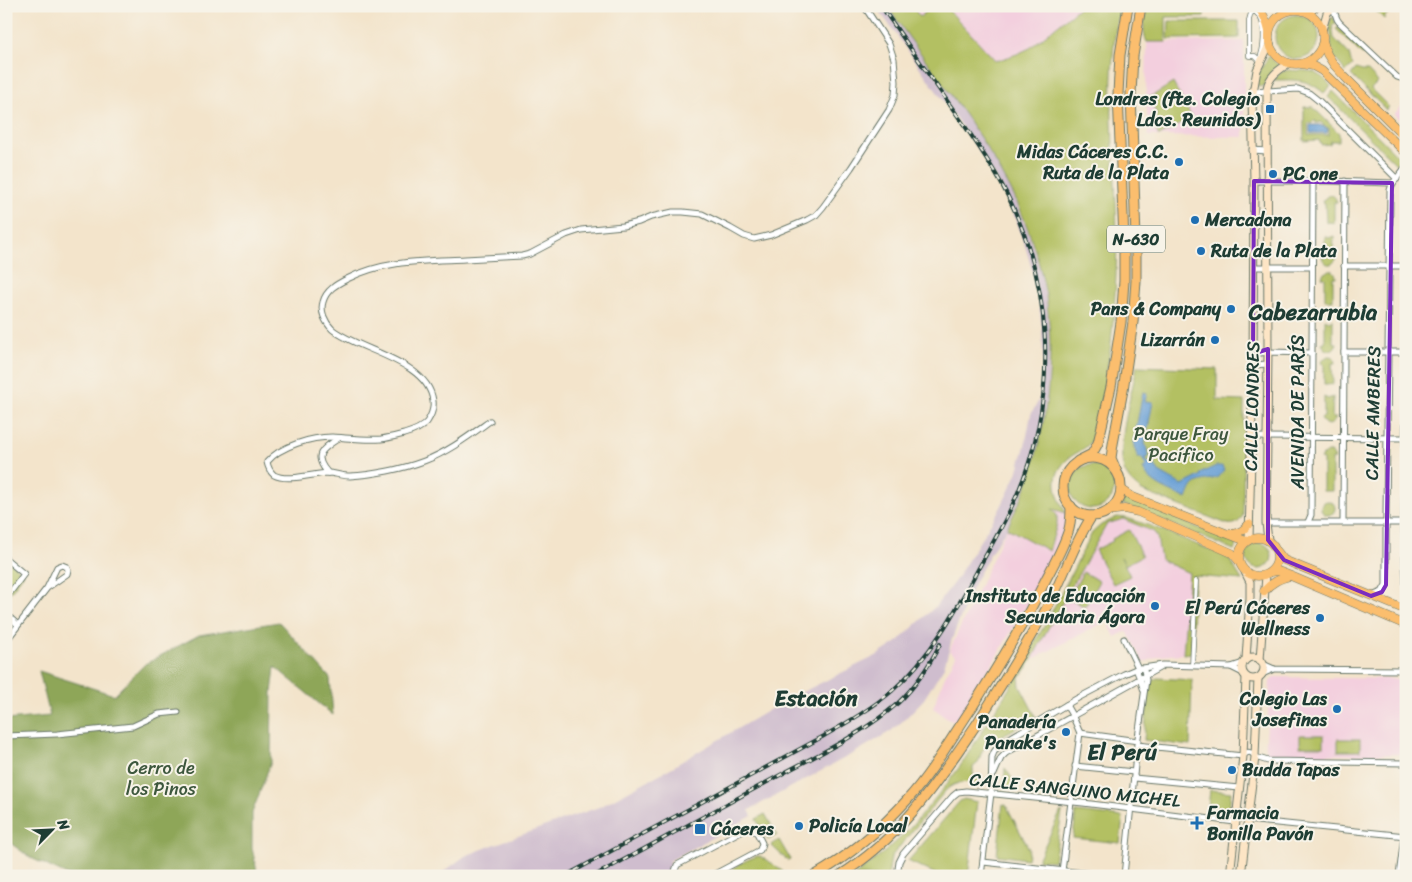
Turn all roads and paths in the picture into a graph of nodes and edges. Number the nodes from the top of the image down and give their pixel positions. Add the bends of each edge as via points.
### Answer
1 (864, 6) edge
2 (1128, 6) edge
3 (1141, 6) edge
4 (1280, 6) edge
5 (1318, 6) edge
6 (1333, 7) edge
7 (1256, 8) edge
8 (1295, 10) junction
9 (1308, 12) junction
10 (1322, 30) junction
11 (1270, 33) junction
12 (1323, 39) junction
13 (1270, 44) junction
14 (1289, 63) junction
15 (1299, 63) junction
16 (1406, 80) edge
17 (1253, 90) junction
18 (1268, 90) junction
19 (1406, 138) edge
20 (1252, 150) junction
21 (1267, 151) junction
22 (1405, 153) edge
23 (1406, 166) edge
24 (1397, 179) junction
25 (1254, 181) junction
26 (1267, 181) junction
27 (1313, 181) junction
28 (1345, 181) junction
29 (1392, 183) junction
30 (1253, 266) junction
31 (1267, 266) junction
32 (1344, 266) junction
33 (1389, 266) junction
34 (1406, 266) edge
35 (1312, 267) junction
36 (1268, 352) junction
37 (1312, 352) junction
38 (1344, 352) junction
39 (1388, 352) junction
40 (1406, 352) edge
41 (1252, 354) junction
42 (1268, 364) junction
43 (1253, 365) junction
44 (1406, 391) edge
45 (490, 421) dead end
46 (1252, 437) junction
47 (1267, 437) junction
48 (1387, 437) junction
49 (340, 438) junction
50 (1311, 438) junction
51 (1344, 438) junction
52 (1405, 438) edge
53 (1078, 461) junction
54 (1116, 470) junction
55 (328, 473) junction
56 (1121, 489) junction
57 (1071, 506) junction
58 (1108, 511) junction
59 (1092, 516) junction
60 (1308, 522) junction
61 (1343, 522) junction
62 (1266, 523) junction
63 (1386, 523) junction
64 (1405, 523) edge
65 (1250, 524) junction
66 (1223, 533) junction
67 (1247, 540) junction
68 (1268, 540) junction
69 (1276, 551) junction
70 (6, 559) edge
71 (1239, 561) junction
72 (1245, 572) junction
73 (1268, 573) junction
74 (1291, 576) junction
75 (1196, 581) dead end
76 (47, 588) junction
77 (1264, 591) junction
78 (1406, 594) edge
79 (1371, 596) junction
80 (6, 598) edge
81 (1406, 610) edge
82 (6, 614) edge
83 (18, 625) junction
84 (1406, 625) edge
85 (1124, 639) dead end
86 (6, 640) edge
87 (1245, 661) junction
88 (1261, 662) junction
89 (1163, 665) junction
90 (1192, 666) junction
91 (1231, 667) junction
92 (1138, 668) junction
93 (1274, 669) junction
94 (1406, 670) edge
95 (1244, 675) junction
96 (1260, 676) junction
97 (1143, 677) junction
98 (1129, 685) junction
99 (1144, 692) junction
100 (1066, 705) junction
101 (1060, 709) junction
102 (178, 712) dead end
103 (1073, 716) junction
104 (1067, 720) junction
105 (1080, 733) junction
106 (6, 736) edge
107 (1001, 743) junction
108 (1138, 743) junction
109 (1006, 753) junction
110 (1243, 756) junction
111 (1255, 758) junction
112 (1406, 763) edge
113 (1075, 766) junction
114 (1134, 775) junction
115 (992, 777) junction
116 (1239, 788) junction
117 (991, 793) junction
118 (1070, 802) junction
119 (1130, 809) junction
120 (1248, 820) junction
121 (1406, 821) edge
122 (1235, 822) junction
123 (1405, 836) edge
124 (983, 862) junction
125 (731, 865) junction
126 (1062, 871) junction
127 (678, 876) edge
128 (711, 876) edge
129 (725, 876) edge
130 (814, 876) edge
131 (839, 876) edge
132 (898, 876) edge
133 (981, 876) edge
134 (1112, 876) edge
135 (1124, 876) edge
136 (1230, 876) edge
137 (1241, 876) edge
138 (1399, 876) edge

1 - 49 street via 889,44 894,59 895,95 851,168 816,215 754,239 702,214 673,212 623,226 581,230 522,256 408,262 357,274 327,293 322,303 325,320 345,337 414,373 428,387 434,406 425,424 412,432 382,439
2 - 53 highway, N-630 via 1118,94 1124,240 1121,322 1112,387 1098,443 1092,454
3 - 54 highway, N-630 via 1131,94 1136,281 1133,322 1113,444 1112,458
4 - 8 main road
5 - 9 main road
6 - 10 main road via 1327,13
6 - 16 street via 1339,22 1396,77
7 - 7 street via 1263,24 1259,60 1256,56 1249,56 1250,13
7 - 11 main road via 1263,12
8 - 9 main road
8 - 11 main road via 1278,17
9 - 10 main road via 1319,22
10 - 12 main road
11 - 13 main road
12 - 15 main road via 1315,56
12 - 19 main road via 1334,65
13 - 14 main road via 1279,58
13 - 17 main road, CALLE LONDRES via 1257,70
14 - 15 main road
14 - 18 main road via 1272,76
15 - 22 main road via 1322,71
17 - 18 street
17 - 20 main road, CALLE LONDRES
18 - 21 main road, CALLE LONDRES
18 - 24 street via 1298,89 1309,93
20 - 21 street
20 - 25 main road, CALLE LONDRES
21 - 26 main road, CALLE LONDRES
23 - 24 street
24 - 29 street
25 - 26 street
25 - 30 main road, CALLE LONDRES
26 - 27 street
26 - 31 main road, CALLE LONDRES
27 - 28 street
27 - 35 street, AVENIDA DE PARÍS
28 - 29 street
28 - 32 street
29 - 33 street, CALLE AMBERES
30 - 31 street
30 - 41 main road, CALLE LONDRES
31 - 35 street
31 - 36 main road, CALLE LONDRES
32 - 33 street
32 - 38 street
33 - 34 street
33 - 39 street, CALLE AMBERES
35 - 37 street, AVENIDA DE PARÍS
36 - 37 street
36 - 41 street
36 - 42 main road, CALLE LONDRES
37 - 50 street, AVENIDA DE PARÍS
38 - 39 street
38 - 51 street
39 - 40 street
39 - 48 street, CALLE AMBERES
41 - 43 main road, CALLE LONDRES
42 - 43 street
42 - 47 main road, CALLE LONDRES
43 - 46 main road, CALLE LONDRES
44 - 52 street, CALLE AMBERES
45 - 55 street via 443,453 423,461 350,476
46 - 47 street
46 - 65 main road, CALLE LONDRES
47 - 50 street
47 - 62 main road, CALLE LONDRES
48 - 51 street
48 - 52 street
48 - 63 street, CALLE AMBERES
49 - 55 street via 329,444 319,459
49 - 55 street via 313,439 296,444 273,454 267,462 275,476 304,477
50 - 51 street
50 - 60 street, AVENIDA DE PARÍS via 1311,515
51 - 61 street
52 - 64 street, CALLE AMBERES
53 - 54 highway via 1101,459
53 - 57 highway, N-630 via 1064,479 1065,498
54 - 56 highway, N-630
56 - 58 highway via 1118,501
56 - 66 main road via 1133,497
57 - 59 highway
57 - 130 highway, N-630 via 1063,545 1035,601 995,671 933,766 888,820 865,841
58 - 59 highway
58 - 71 main road via 1124,509 1138,512 1232,553
59 - 131 highway via 1052,598 1006,678 943,774 896,831
60 - 61 street
60 - 62 street
61 - 63 street
62 - 68 main road, CALLE LONDRES
63 - 64 street
63 - 79 street, CALLE AMBERES via 1386,585 1382,592
64 - 78 street, CALLE AMBERES
65 - 66 main road via 1238,533
65 - 67 main road, CALLE LONDRES
66 - 67 main road
67 - 68 main road via 1256,537
67 - 71 main road via 1240,550
68 - 69 main road
69 - 73 main road via 1277,562
69 - 79 main road via 1284,560
70 - 80 street via 24,574
71 - 72 main road
72 - 73 main road via 1255,576
72 - 87 main road via 1250,582
73 - 74 main road via 1278,571
73 - 77 main road
74 - 77 main road via 1277,580
74 - 84 main road
75 - 90 street
76 - 76 street via 68,572 66,567 57,567
76 - 83 street
77 - 88 main road
79 - 81 main road
82 - 83 street
83 - 86 street
85 - 92 street
87 - 88 main road via 1253,657
87 - 91 street
87 - 95 main road
88 - 93 street
88 - 96 main road via 1264,671
89 - 90 street
89 - 92 street
89 - 97 street
90 - 91 street
91 - 95 street
92 - 97 street
92 - 100 street
93 - 94 street
93 - 96 street
95 - 96 main road via 1252,679
95 - 110 main road
96 - 111 main road
97 - 98 street
97 - 99 street
98 - 99 street
98 - 103 street
99 - 108 street
100 - 101 street
100 - 103 street
101 - 104 street
101 - 107 street
102 - 106 street via 159,714 133,726
103 - 104 street
103 - 105 street
104 - 109 street
105 - 108 street
105 - 113 street
107 - 109 street
107 - 115 street via 992,757
108 - 110 street
108 - 114 street
109 - 115 street
110 - 111 street via 1250,761
110 - 116 main road
111 - 112 street via 1268,761
111 - 120 main road
113 - 114 street
113 - 118 street
114 - 116 street
114 - 119 street
115 - 117 street
116 - 122 main road
117 - 118 street, CALLE SANGUINO MICHEL
117 - 124 street
117 - 132 street, CALLE SANGUINO MICHEL via 966,791 953,796 903,854
118 - 119 street, CALLE SANGUINO MICHEL
118 - 126 street
119 - 122 street, CALLE SANGUINO MICHEL
119 - 135 street
120 - 123 street
120 - 137 main road
121 - 123 street
122 - 136 main road
123 - 138 street
124 - 126 street
124 - 133 street
125 - 127 street via 760,850 762,843 754,830 746,829 677,865 675,871
125 - 128 street
125 - 129 street
126 - 134 street

